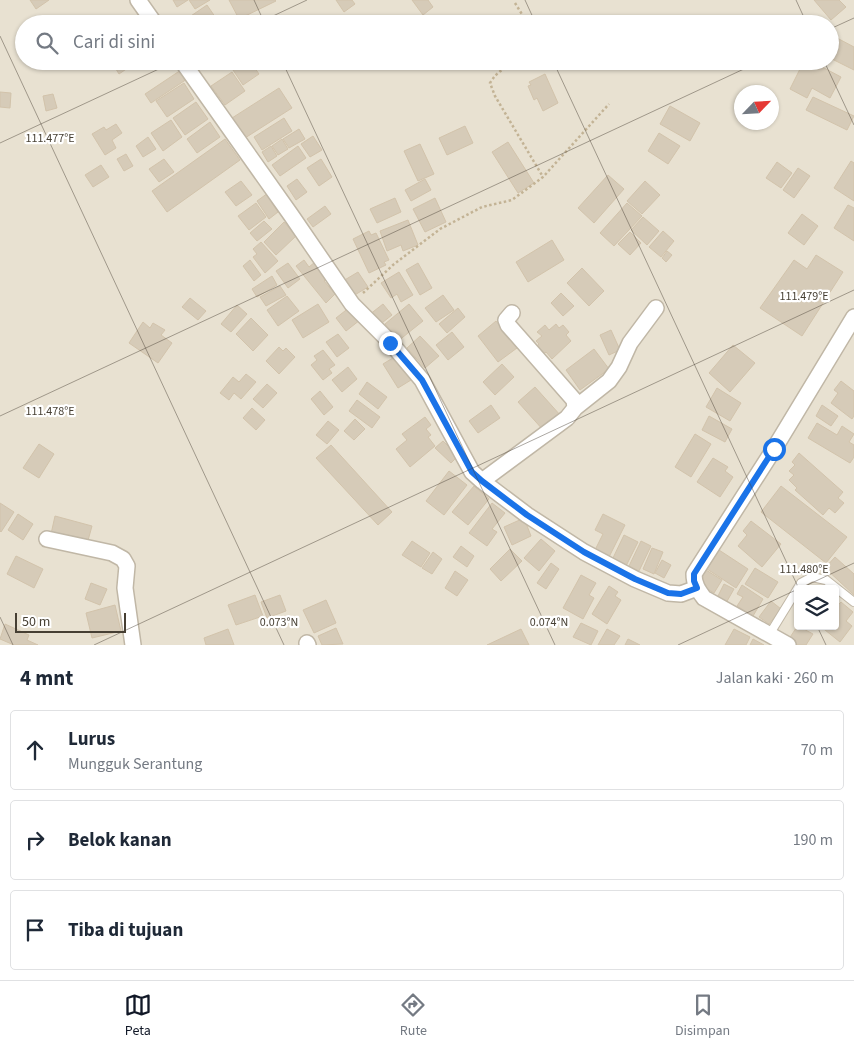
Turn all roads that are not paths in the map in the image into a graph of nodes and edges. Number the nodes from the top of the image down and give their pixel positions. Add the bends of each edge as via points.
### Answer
1 (138, 0) edge
2 (149, 15) edge
3 (188, 70) edge
4 (656, 308) dead end
5 (512, 313) dead end
6 (854, 317) edge
7 (575, 408) junction
8 (482, 481) junction
9 (47, 539) dead end
10 (697, 588) junction
11 (854, 602) edge
12 (769, 635) junction
13 (133, 645) edge
14 (788, 645) edge

1 - 2 street
3 - 8 street via 352,304 414,369 472,472
4 - 7 street via 630,342 609,381
5 - 7 street via 506,320 508,325 574,400
6 - 10 street via 694,574
7 - 8 street via 567,418
8 - 10 street via 584,552 635,579 675,595
9 - 13 street via 112,553 123,559 127,566 125,588
10 - 12 street via 704,598
11 - 12 lane via 826,580 812,577 801,583
12 - 14 street

